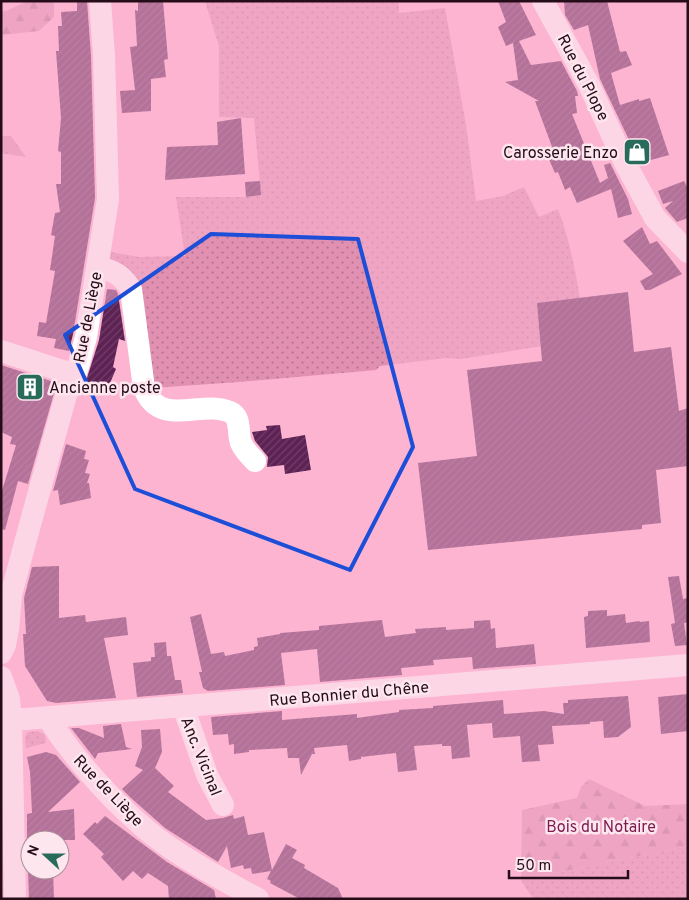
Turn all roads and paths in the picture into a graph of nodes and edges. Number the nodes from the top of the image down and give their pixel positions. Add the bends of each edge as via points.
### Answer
1 (100, 1) edge
2 (543, 1) edge
3 (688, 252) edge
4 (97, 267) junction
5 (1, 351) edge
6 (75, 375) junction
7 (255, 461) dead end
8 (1, 653) edge
9 (688, 665) edge
10 (1, 677) edge
11 (183, 706) junction
12 (48, 718) junction
13 (6, 720) edge
14 (223, 805) dead end
15 (15, 899) edge
16 (258, 899) edge

1 - 4 street, Rue de Liège via 108,199
2 - 3 street, Rue du Plope via 585,76 625,163 655,218
4 - 6 street, Rue de Liège via 86,337
4 - 7 street via 112,271 131,289 148,398 160,408 171,410 230,412 236,416 240,442
5 - 6 street
6 - 8 street, Rue de Liège via 66,395 11,595 5,645
9 - 11 street, Rue Bonnier du Chêne
10 - 13 street via 9,698
11 - 12 street, Rue Bonnier du Chêne
11 - 14 street, Anc. Vicinal via 207,775
12 - 13 street, Rue Bonnier du Chêne
12 - 16 street, Rue de Liège via 62,740 132,817 174,851
13 - 15 street

